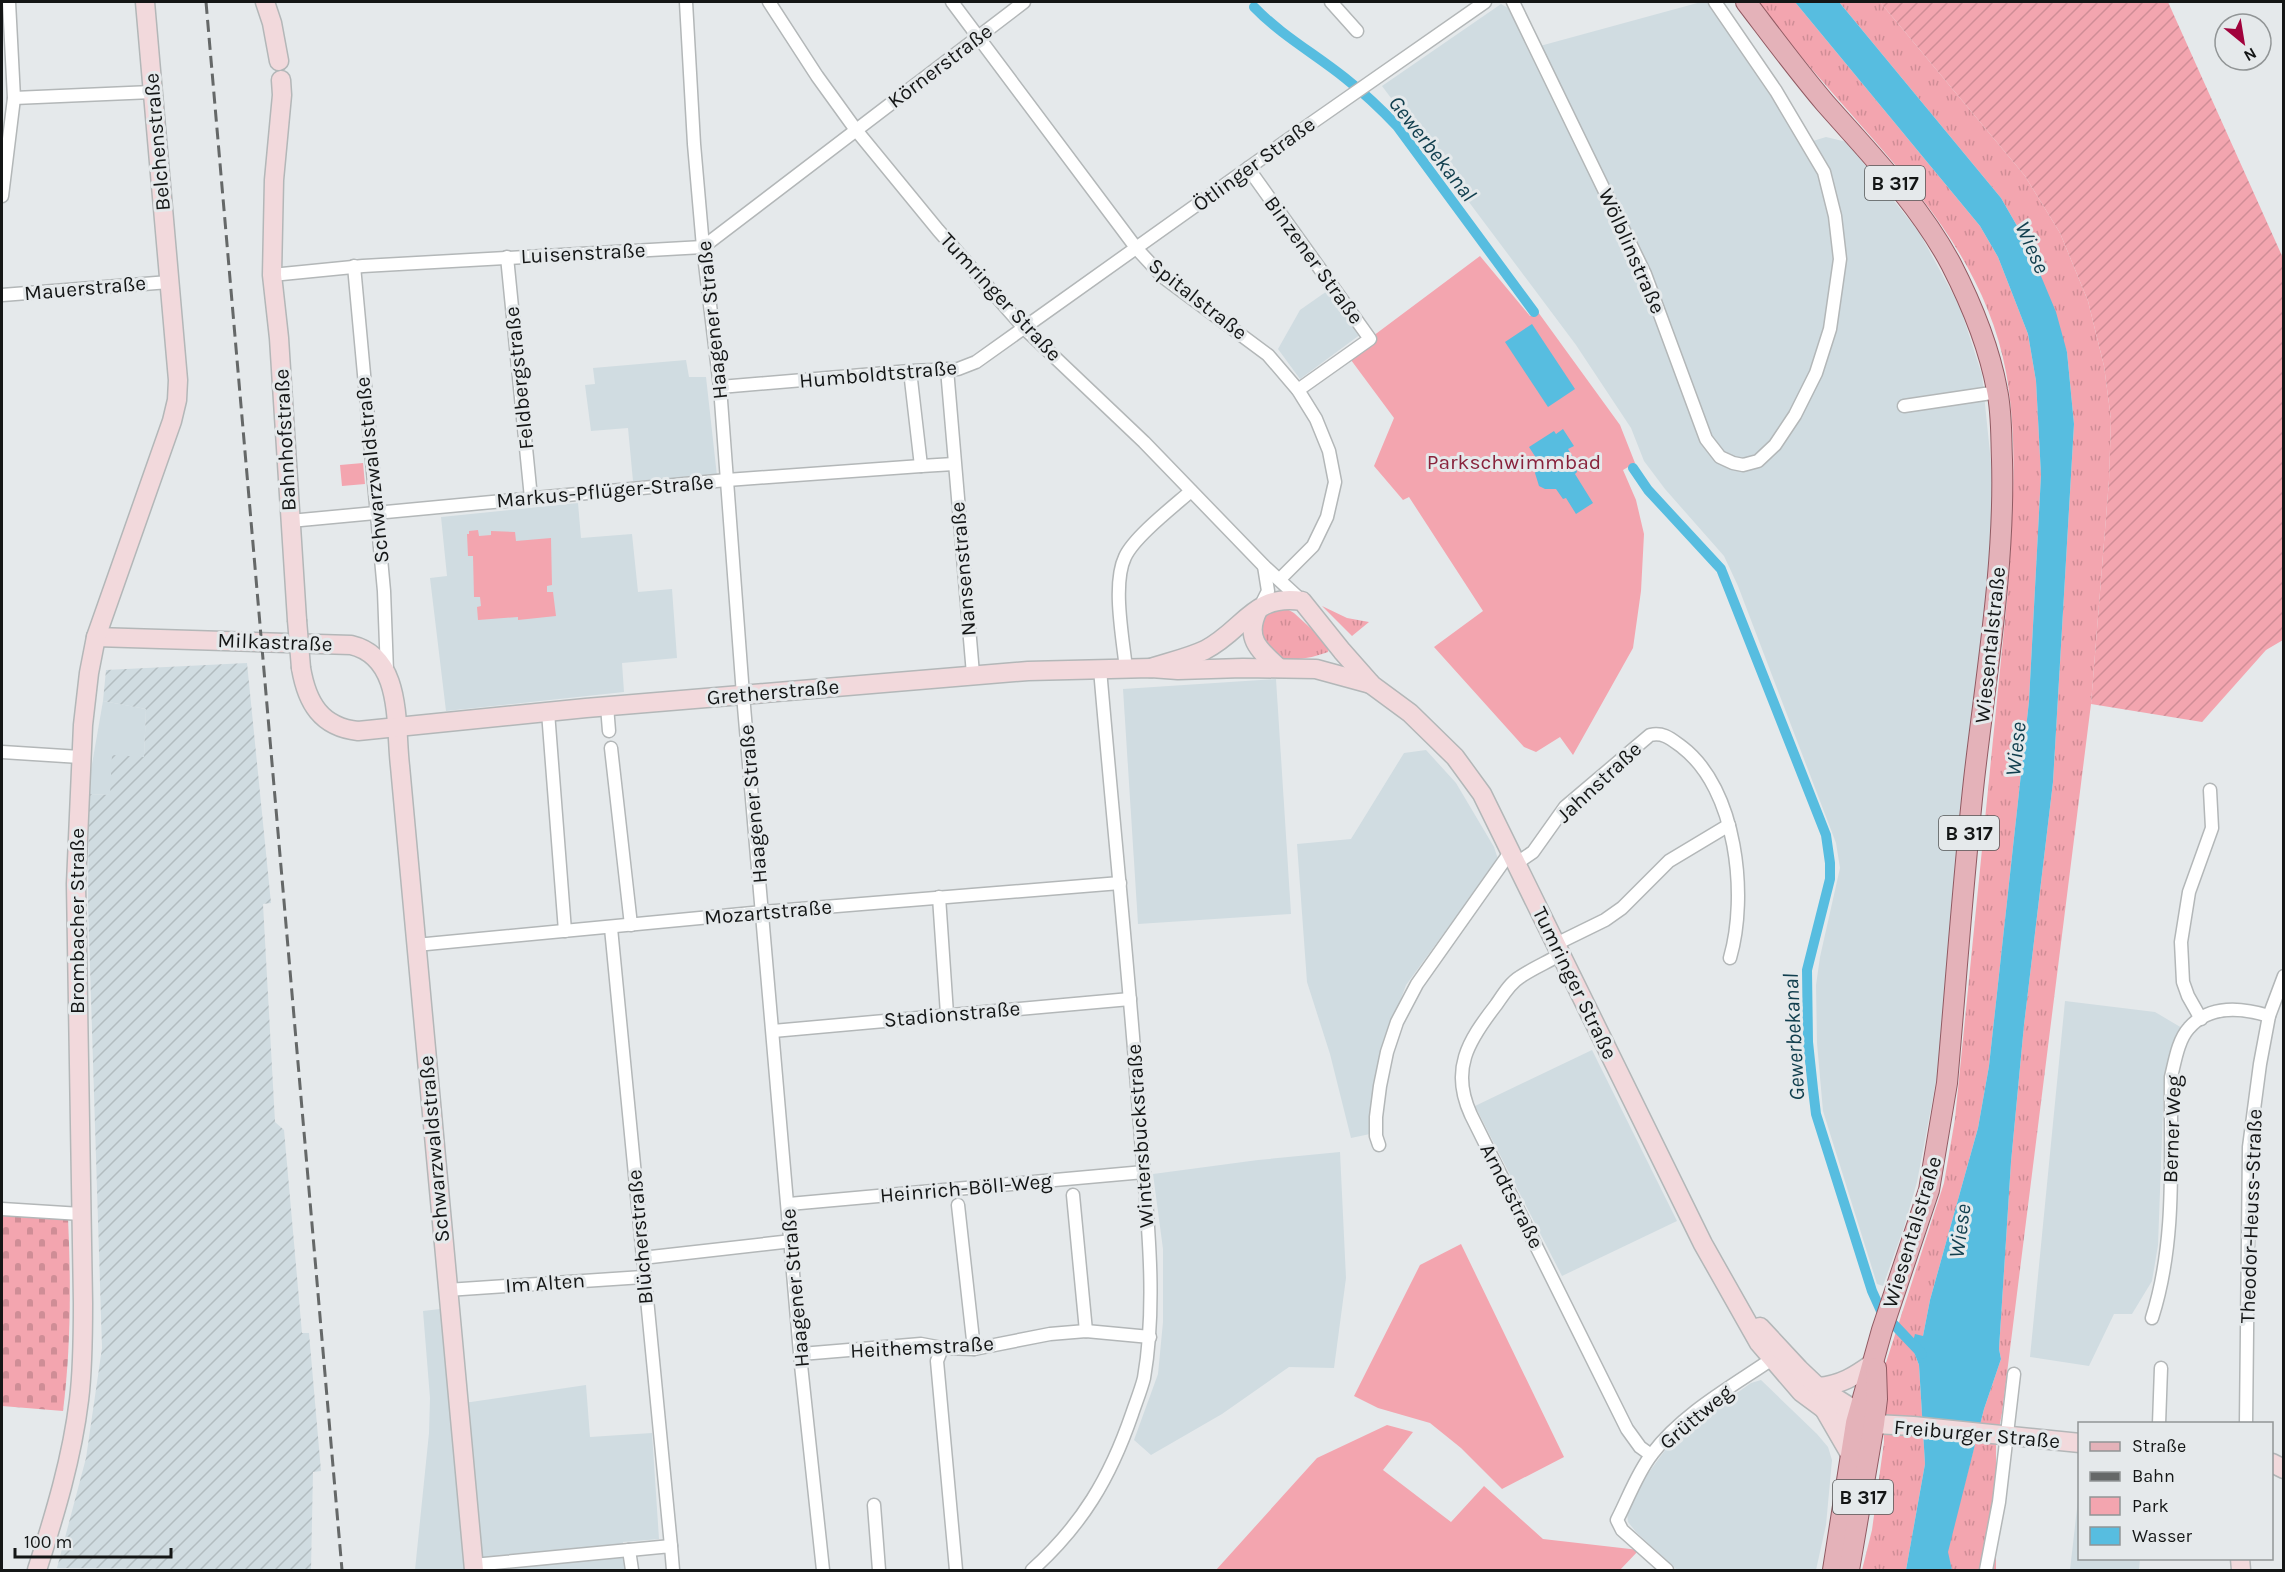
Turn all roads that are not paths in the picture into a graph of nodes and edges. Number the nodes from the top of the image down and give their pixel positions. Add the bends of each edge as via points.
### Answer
1 (9, 2) edge
2 (145, 2) edge
3 (265, 2) edge
4 (686, 2) edge
5 (769, 2) edge
6 (952, 2) edge
7 (1024, 2) edge
8 (1331, 2) edge
9 (1485, 2) edge
10 (1513, 2) edge
11 (1715, 2) edge
12 (1746, 2) edge
13 (1356, 31) dead end
14 (979, 37) junction
15 (279, 61) dead end
16 (281, 80) dead end
17 (152, 92) junction
18 (14, 98) junction
19 (856, 130) junction
20 (1248, 168) junction
21 (2, 196) edge
22 (703, 247) junction
23 (1137, 249) junction
24 (507, 257) junction
25 (354, 266) junction
26 (272, 275) junction
27 (169, 282) junction
28 (2, 295) edge
29 (1024, 328) junction
30 (946, 369) junction
31 (910, 371) junction
32 (720, 387) junction
33 (1298, 390) junction
34 (1998, 392) junction
35 (1904, 406) dead end
36 (954, 464) junction
37 (921, 466) junction
38 (727, 480) junction
39 (1191, 491) junction
40 (531, 498) junction
41 (377, 513) junction
42 (290, 520) junction
43 (1264, 566) junction
44 (1280, 579) junction
45 (1302, 602) junction
46 (1260, 607) junction
47 (96, 637) junction
48 (1342, 651) junction
49 (1151, 668) junction
50 (1279, 668) junction
51 (1100, 669) junction
52 (1126, 669) junction
53 (1316, 669) junction
54 (387, 673) junction
55 (973, 674) junction
56 (1372, 685) junction
57 (743, 695) junction
58 (607, 706) junction
59 (548, 712) junction
60 (396, 727) junction
61 (609, 731) dead end
62 (611, 748) dead end
63 (2, 752) edge
64 (80, 757) junction
65 (2210, 790) dead end
66 (1729, 825) junction
67 (1514, 857) junction
68 (1120, 883) junction
69 (939, 897) junction
70 (763, 912) junction
71 (631, 925) junction
72 (611, 928) junction
73 (566, 931) junction
74 (416, 945) junction
75 (1559, 949) junction
76 (1730, 958) dead end
77 (2283, 976) edge
78 (1130, 999) junction
79 (947, 1014) junction
80 (2269, 1016) junction
81 (2201, 1019) junction
82 (773, 1031) junction
83 (1379, 1145) dead end
84 (1144, 1172) junction
85 (1073, 1195) dead end
86 (789, 1204) junction
87 (958, 1205) dead end
88 (2, 1209) edge
89 (81, 1214) junction
90 (792, 1241) junction
91 (642, 1258) junction
92 (643, 1276) junction
93 (447, 1290) junction
94 (2152, 1318) dead end
95 (1086, 1331) junction
96 (1150, 1337) junction
97 (942, 1348) junction
98 (974, 1349) junction
99 (801, 1354) junction
100 (1778, 1356) junction
101 (1874, 1360) junction
102 (2161, 1368) dead end
103 (2014, 1374) dead end
104 (1818, 1387) junction
105 (1824, 1409) junction
106 (1863, 1420) junction
107 (2159, 1422) edge
108 (2246, 1422) edge
109 (2005, 1436) junction
110 (2078, 1443) edge
111 (1850, 1454) junction
112 (1651, 1455) junction
113 (874, 1505) dead end
114 (670, 1546) junction
115 (629, 1550) junction
116 (474, 1568) edge
117 (37, 1570) edge
118 (632, 1570) edge
119 (673, 1570) edge
120 (823, 1570) edge
121 (879, 1570) edge
122 (956, 1570) edge
123 (1032, 1570) edge
124 (1667, 1570) edge
125 (1833, 1570) edge
126 (1850, 1570) edge
127 (1986, 1570) edge

1 - 18 street
2 - 17 main road, Belchenstraße
3 - 15 main road
4 - 22 street, Haagener Straße
5 - 19 street, Tumringer Straße
6 - 14 street, Spitalstraße
7 - 14 street, Körnerstraße
8 - 13 street
9 - 20 street, Ötlinger Straße
10 - 11 street, Wölblinstraße via 1645,274 1706,439 1720,457 1733,463 1753,463 1767,454 1795,415 1816,373 1830,329 1840,258 1824,172 1776,91
12 - 34 main road, Wiesentalstraße / B 317 via 1932,231 1973,313
14 - 19 street, Körnerstraße
14 - 23 street, Spitalstraße
16 - 26 main road, Bahnhofstraße
17 - 18 street
17 - 27 main road, Belchenstraße
18 - 21 street
19 - 22 street
19 - 29 street, Tumringer Straße
20 - 23 street, Ötlinger Straße
20 - 33 street, Binzener Straße via 1370,339
22 - 24 street, Luisenstraße
22 - 32 street, Haagener Straße
23 - 29 street, Ötlinger Straße
23 - 33 street, Spitalstraße via 1163,277 1268,355
24 - 25 street, Luisenstraße
24 - 40 street, Feldbergstraße
25 - 26 street, Luisenstraße
25 - 41 street, Schwarzwaldstraße
26 - 42 main road, Bahnhofstraße
27 - 28 street, Mauerstraße
27 - 47 main road, Brombacher Straße via 177,400
29 - 30 street, Humboldtstraße via 976,362
29 - 39 street, Tumringer Straße
30 - 31 street, Humboldtstraße
30 - 36 street, Nansenstraße
31 - 32 street, Humboldtstraße
31 - 37 street
32 - 38 street, Haagener Straße
33 - 44 street, Spitalstraße via 1329,451 1335,482 1322,531 1313,546
34 - 35 street
34 - 101 main road, Wiesentalstraße / B 317 via 2002,522 1965,866 1947,1083 1929,1190
36 - 37 street
36 - 55 street, Nansenstraße
37 - 38 street, Markus-Pflüger-Straße
38 - 40 street, Markus-Pflüger-Straße
38 - 57 street, Haagener Straße
39 - 43 street, Tumringer Straße
39 - 52 street via 1125,556 1118,582
40 - 41 street, Markus-Pflüger-Straße
41 - 42 street, Markus-Pflüger-Straße
41 - 54 street, Schwarzwaldstraße
42 - 60 main road, Bahnhofstraße, bridge via 301,668 313,705 335,726 358,731
43 - 44 street, Tumringer Straße
43 - 46 street via 1268,591
44 - 45 street, Tumringer Straße
45 - 46 main road via 1278,600
45 - 48 main road, Tumringer Straße
46 - 49 main road, Gretherstraße via 1207,649
46 - 50 main road via 1252,635 1261,653
47 - 54 main road, Milkastraße via 351,645 378,658
47 - 64 main road, Brombacher Straße
48 - 53 main road
48 - 56 main road, Tumringer Straße
49 - 50 main road, Gretherstraße
49 - 52 main road, Gretherstraße
50 - 53 main road, Gretherstraße
51 - 52 main road, Gretherstraße
51 - 55 main road, Gretherstraße
51 - 68 street, Wintersbuckstraße
53 - 56 main road, Tumringer Straße
54 - 60 main road, Milkastraße
55 - 57 main road, Gretherstraße
56 - 67 main road, Tumringer Straße via 1410,713 1455,757 1482,794
57 - 58 main road, Gretherstraße
57 - 70 street, Haagener Straße
58 - 59 main road, Gretherstraße
58 - 61 street
59 - 60 main road, Gretherstraße
59 - 73 street
60 - 74 main road, Schwarzwaldstraße
62 - 71 street
63 - 64 street
64 - 89 main road, Brombacher Straße via 76,884
65 - 81 street via 2211,828 2189,891 2181,942 2183,982
66 - 67 street, Jahnstraße via 1719,791 1696,758 1659,733 1650,735 1565,807 1533,852
66 - 75 street, Arndtstraße via 1669,861 1622,908
66 - 76 street, Jahnstraße via 1739,888 1736,936
67 - 75 main road, Tumringer Straße
67 - 83 street via 1411,993 1397,1022 1387,1052 1376,1117
68 - 69 street, Mozartstraße
68 - 78 street, Wintersbuckstraße
69 - 70 street, Mozartstraße
69 - 79 street
70 - 71 street, Mozartstraße
70 - 82 street, Haagener Straße
71 - 72 street, Mozartstraße
72 - 73 street, Mozartstraße
72 - 91 street, Blücherstraße
73 - 74 street, Mozartstraße
74 - 93 main road, Schwarzwaldstraße
75 - 100 main road, Tumringer Straße via 1703,1244 1742,1309
75 - 112 street, Arndtstraße via 1516,980 1480,1026 1464,1056 1462,1091 1627,1429
77 - 80 street, Theodor-Heuss-Straße
78 - 79 street, Stadionstraße
78 - 84 street, Wintersbuckstraße
79 - 82 street, Stadionstraße
80 - 81 street via 2238,1008
80 - 108 street, Theodor-Heuss-Straße via 2249,1147
81 - 94 street, Berner Weg via 2189,1028 2171,1077 2170,1227
82 - 86 street, Haagener Straße
84 - 86 street, Heinrich-Böll-Weg
84 - 96 street, Wintersbuckstraße
85 - 95 street
86 - 90 street, Haagener Straße
87 - 98 street
88 - 89 street
89 - 117 main road, Brombacher Straße via 79,1400 60,1499
90 - 91 street
90 - 99 street, Haagener Straße
91 - 92 street, Blücherstraße
92 - 93 street, Im Alten
92 - 114 street, Blücherstraße
93 - 116 main road, Schwarzwaldstraße
95 - 96 street, Heithemstraße
95 - 98 street, Heithemstraße
96 - 123 street, Wintersbuckstraße via 1143,1381 1111,1465 1082,1517
97 - 98 street, Heithemstraße
97 - 99 street, Heithemstraße via 921,1344
97 - 122 street via 937,1361
99 - 120 street, Haagener Straße
100 - 104 main road, Tumringer Straße
100 - 105 main road, Tumringer Straße via 1801,1392
100 - 112 street, Grüttweg via 1699,1409
101 - 104 main road via 1845,1381
101 - 106 main road, B 317 via 1877,1399
102 - 107 street
103 - 109 street
104 - 106 main road, Tumringer Straße
105 - 106 main road, Tumringer Straße
105 - 111 main road
106 - 109 main road, Freiburger Straße
106 - 111 main road, B 317
106 - 126 main road, B 317
109 - 110 main road, Freiburger Straße
109 - 127 street via 1999,1502
111 - 125 main road, B 317
112 - 124 street, Grüttweg via 1617,1520 1622,1530
113 - 121 street
114 - 115 street
114 - 119 street, Blücherstraße
115 - 116 street
115 - 118 street

